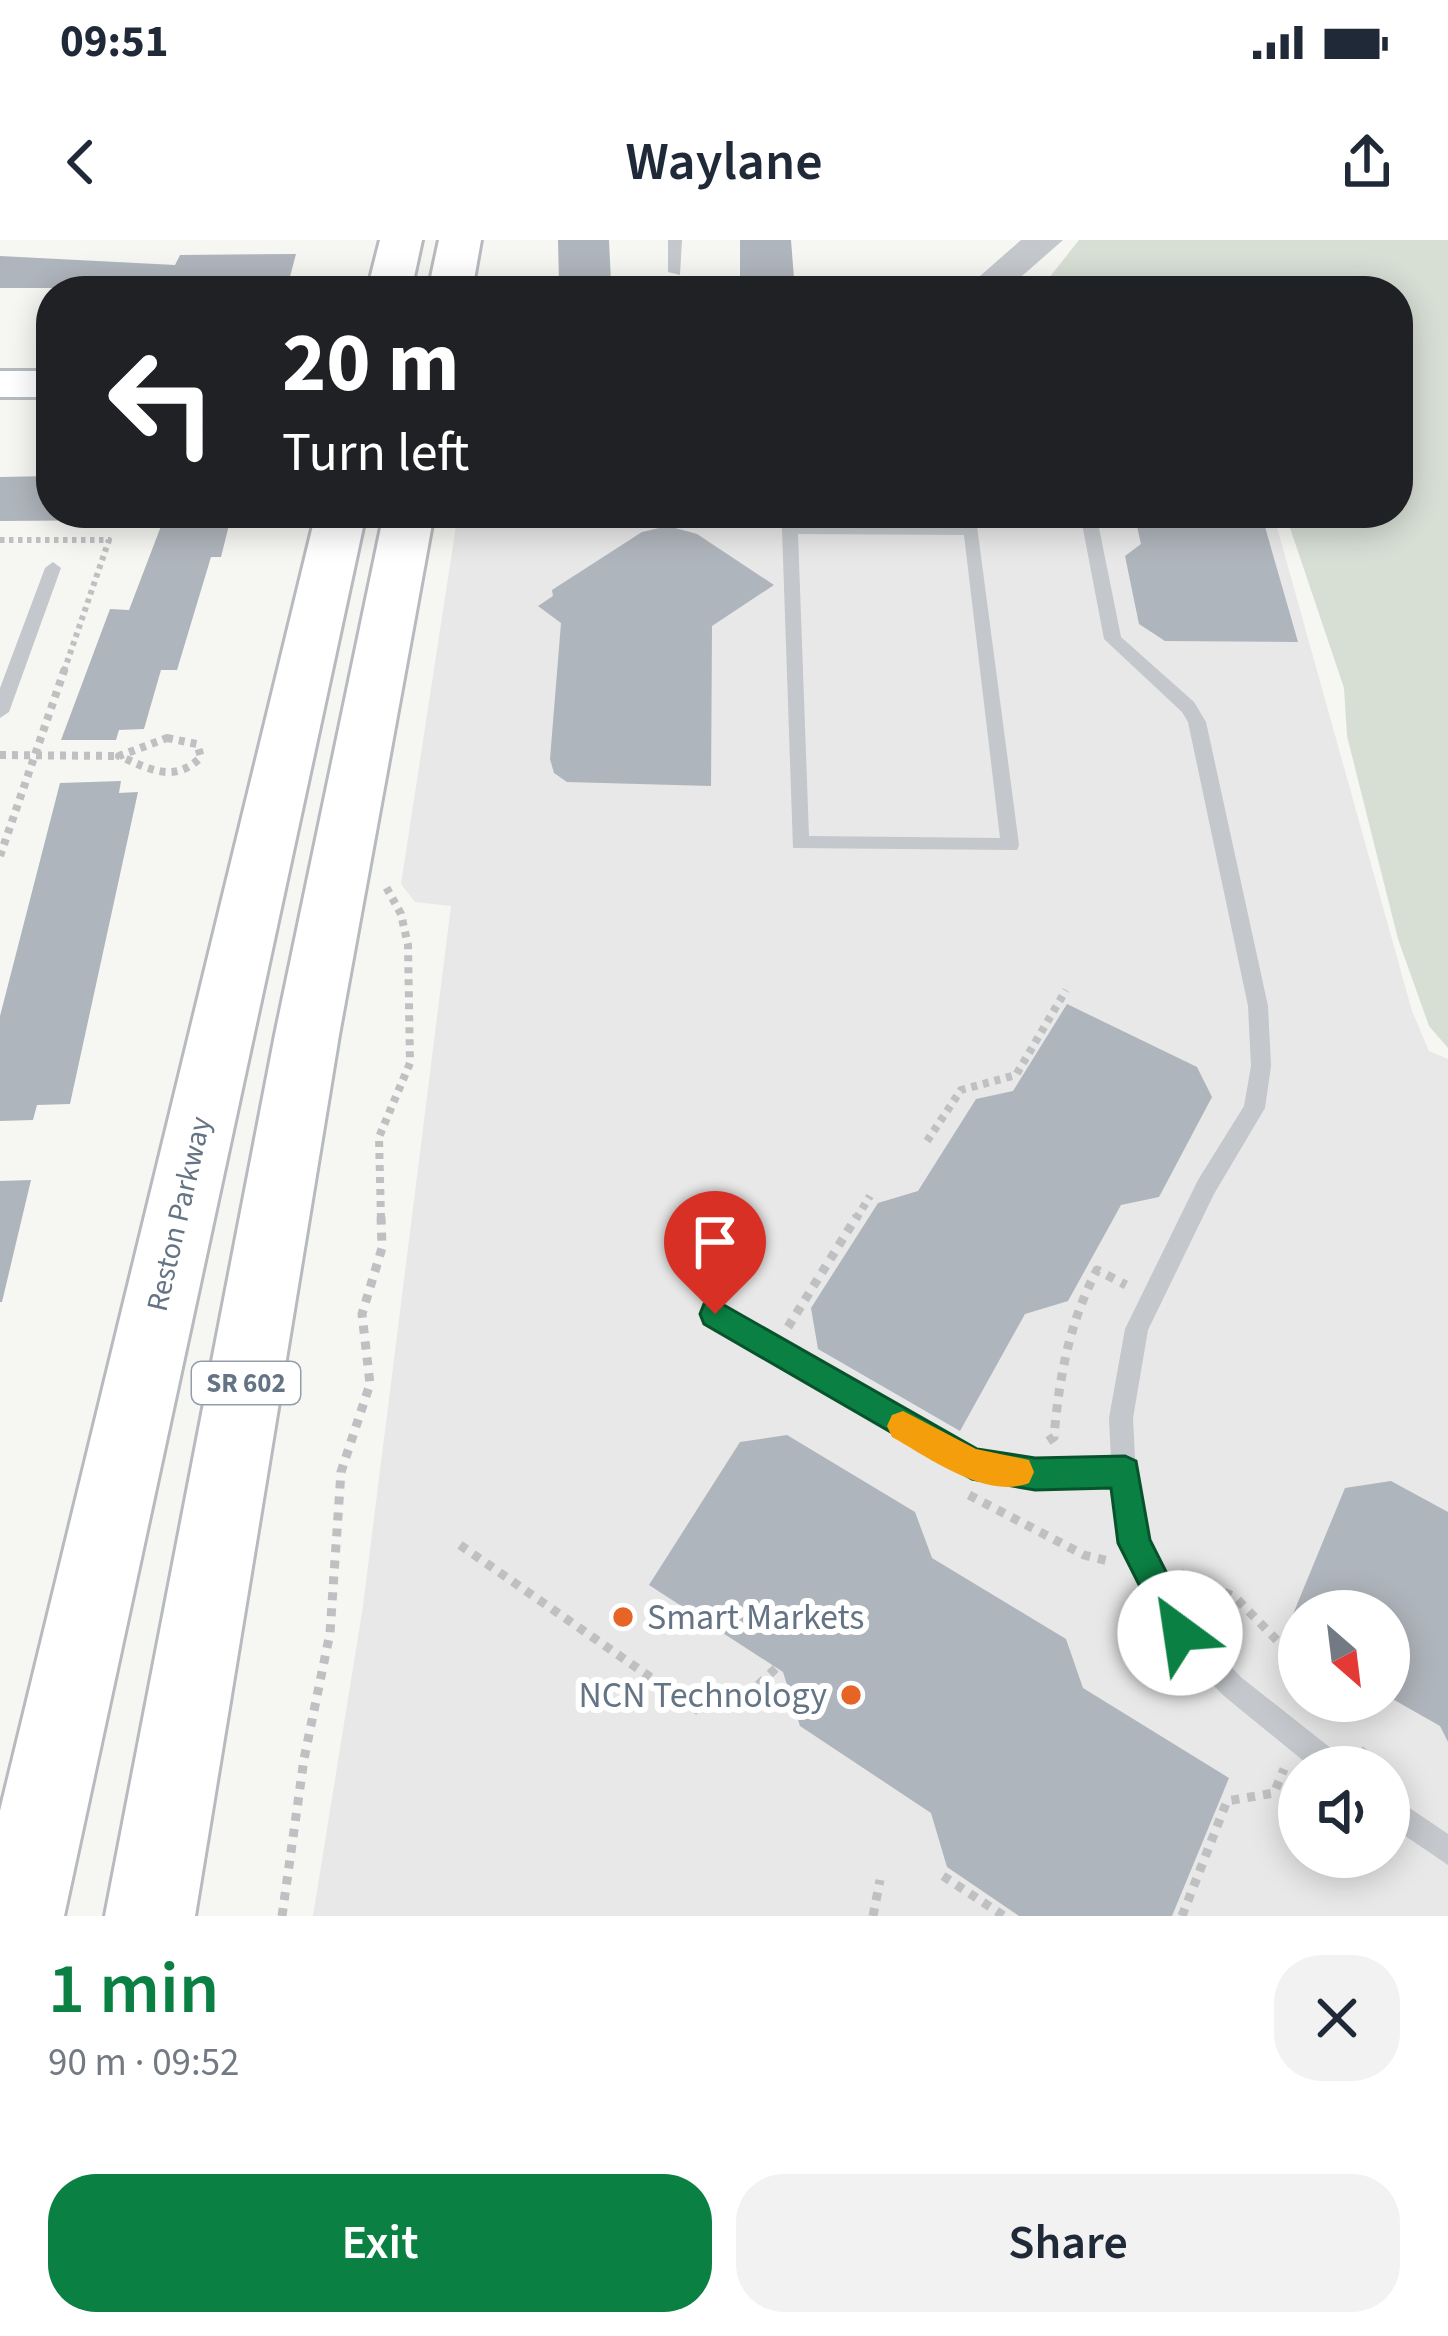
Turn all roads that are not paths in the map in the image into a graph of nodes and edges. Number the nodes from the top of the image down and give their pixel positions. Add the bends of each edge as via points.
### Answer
1 (401, 240) edge
2 (460, 240) edge
3 (675, 240) edge
4 (1044, 240) edge
5 (675, 272) dead end
6 (393, 276) edge
7 (454, 276) edge
8 (1000, 276) edge
9 (0, 384) edge
10 (36, 384) edge
11 (0, 420) edge
12 (36, 420) edge
13 (338, 528) edge
14 (406, 528) edge
15 (790, 528) edge
16 (935, 528) edge
17 (1091, 528) edge
18 (53, 568) dead end
19 (0, 712) edge
20 (715, 1314) dead end
21 (1125, 1472) junction
22 (1306, 1746) edge
23 (1410, 1823) edge
24 (1448, 1851) edge
25 (20, 1916) edge
26 (149, 1916) edge

1 - 6 main road
2 - 7 main road
3 - 5 lane
4 - 8 street
9 - 10 main road
11 - 12 main road
13 - 25 main road, Reston Parkway / SR 602
14 - 26 main road, SR 602
15 - 16 lane via 800,843 1010,845 971,530
17 - 21 lane via 1114,639 1197,722 1261,1025 1254,1108 1150,1298 1124,1387
18 - 19 lane
20 - 21 lane via 961,1458 1035,1474
21 - 22 lane via 1134,1543 1172,1620 1233,1687
23 - 24 lane

